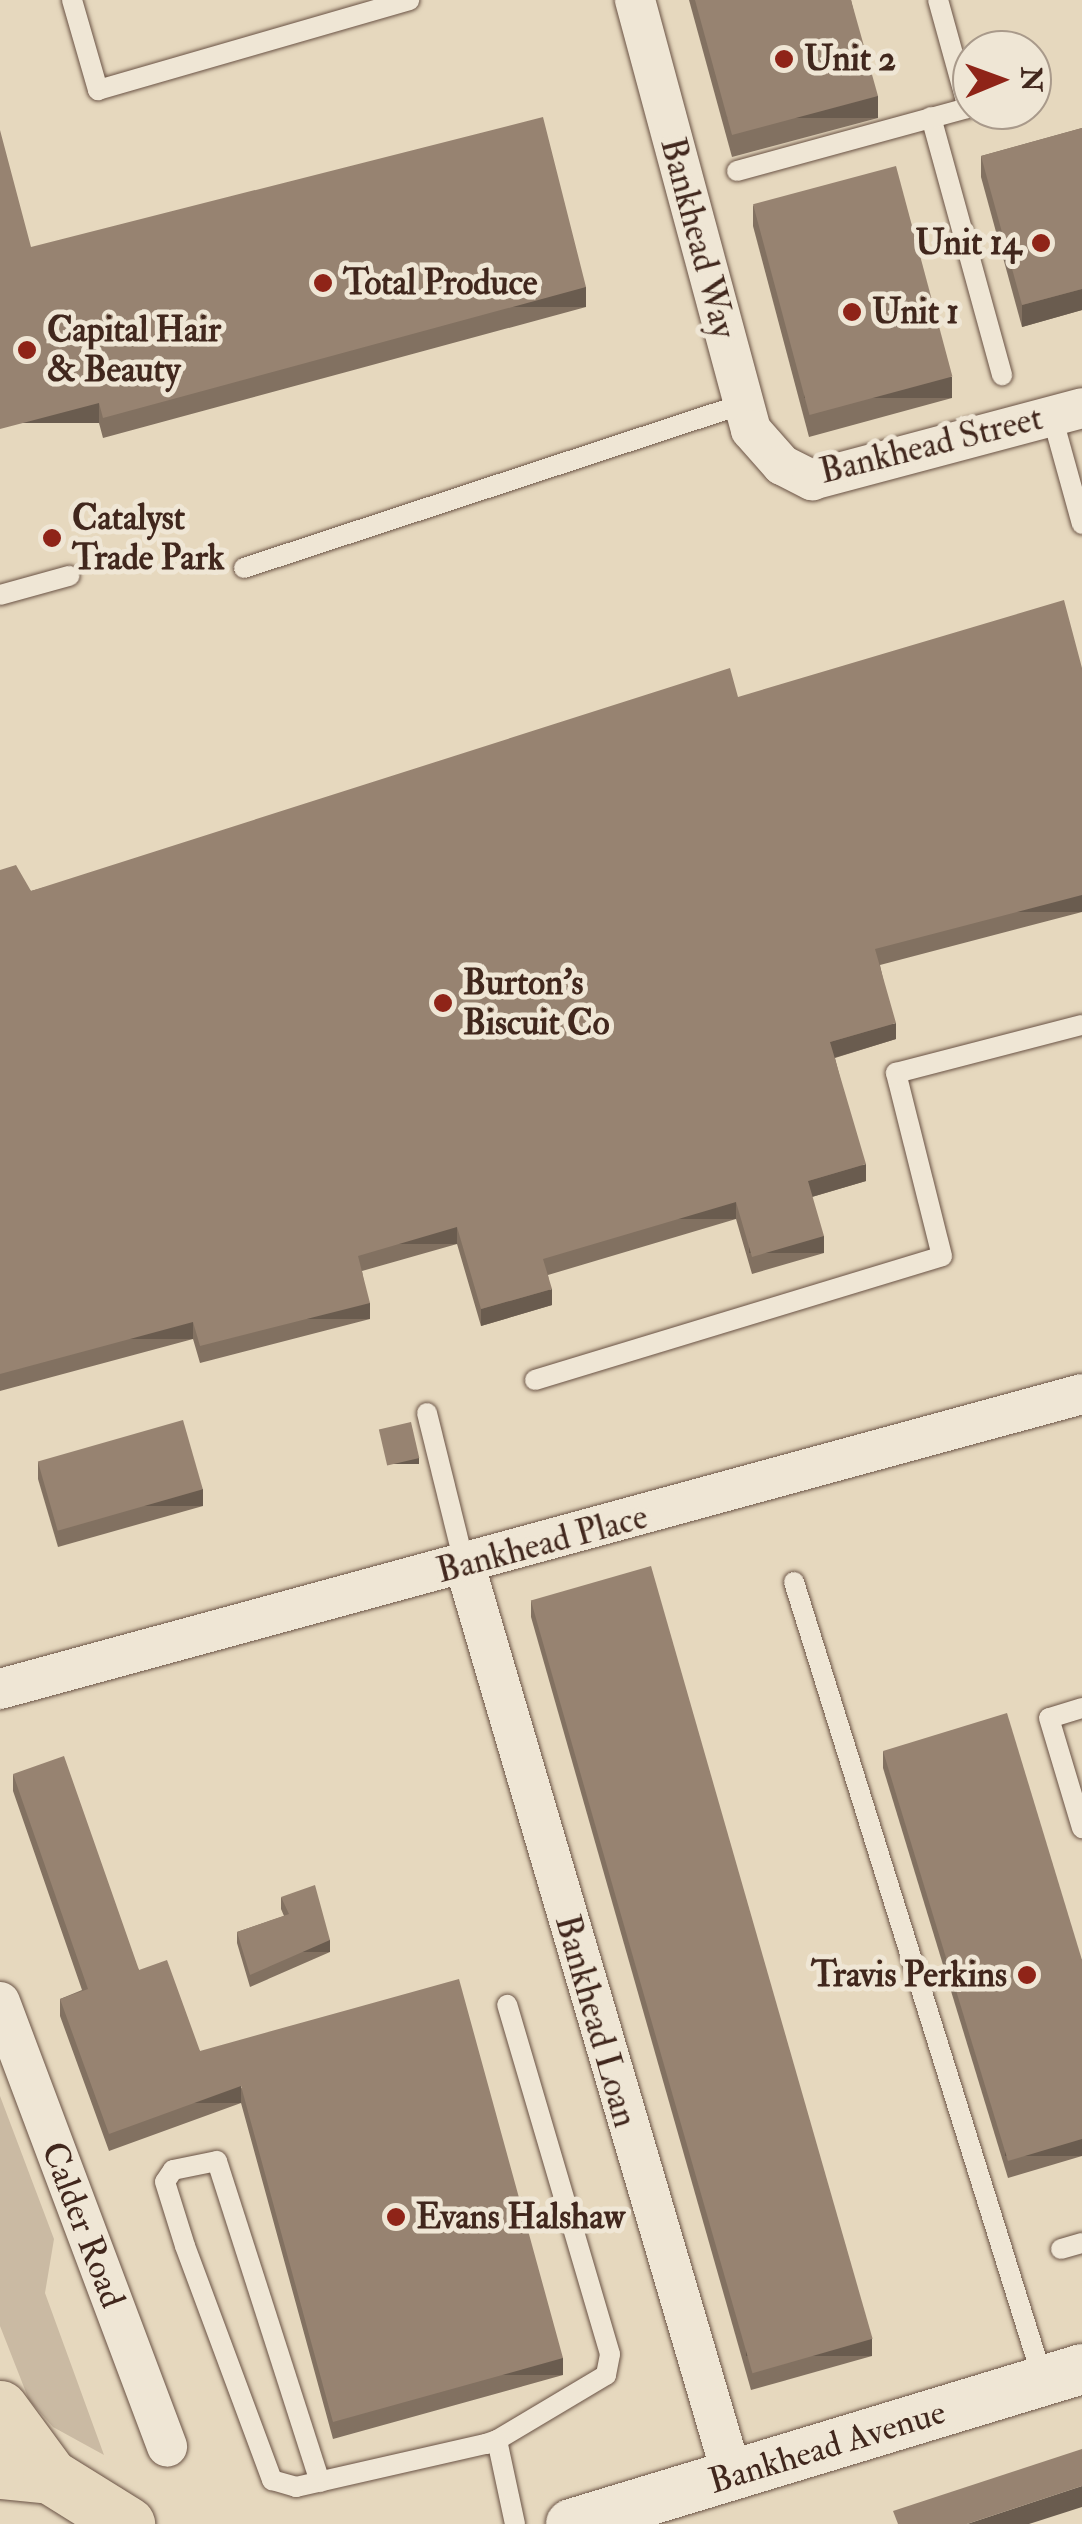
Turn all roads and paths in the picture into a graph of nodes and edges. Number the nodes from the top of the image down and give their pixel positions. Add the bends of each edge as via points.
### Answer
1 (72, 0) edge
2 (409, 0) edge
3 (635, 0) edge
4 (938, 0) edge
5 (931, 117) junction
6 (737, 170) edge
7 (1002, 376) dead end
8 (744, 404) junction
9 (1067, 412) edge
10 (782, 466) joint
11 (1082, 524) edge
12 (244, 568) dead end
13 (69, 576) dead end
14 (0, 595) edge
15 (1082, 1024) edge
16 (535, 1380) dead end
17 (1082, 1394) edge
18 (427, 1413) dead end
19 (465, 1566) junction
20 (794, 1582) dead end
21 (0, 1690) edge
22 (1082, 1708) edge
23 (1082, 1828) edge
24 (0, 2002) edge
25 (506, 2005) dead end
26 (1082, 2243) edge
27 (1061, 2250) dead end
28 (1063, 2376) edge
29 (0, 2408) edge
30 (498, 2440) junction
31 (168, 2447) dead end
32 (25, 2474) edge
33 (732, 2476) junction
34 (320, 2482) junction
35 (127, 2523) edge
36 (514, 2524) edge
37 (571, 2524) edge

1 - 2 lane via 98,90
3 - 8 street, Bankhead Way
4 - 5 lane via 968,108
5 - 6 lane
5 - 7 lane
8 - 10 street, Bankhead Way via 751,430
8 - 12 lane
9 - 10 street, Bankhead Street via 812,480
9 - 11 lane
13 - 14 lane
15 - 16 lane via 896,1073 942,1256
17 - 19 street, Bankhead Place
18 - 19 lane
19 - 21 street, Bankhead Place
19 - 33 street, Bankhead Loan
20 - 28 lane
22 - 23 lane via 1049,1718
24 - 31 street, Calder Road
25 - 30 lane via 610,2354 606,2375
26 - 27 lane
28 - 33 street, Bankhead Avenue
29 - 32 main road
30 - 34 lane
30 - 36 lane
32 - 35 main road
33 - 37 street, Bankhead Avenue
34 - 34 lane via 272,2480 185,2246 165,2182 172,2170 216,2161

